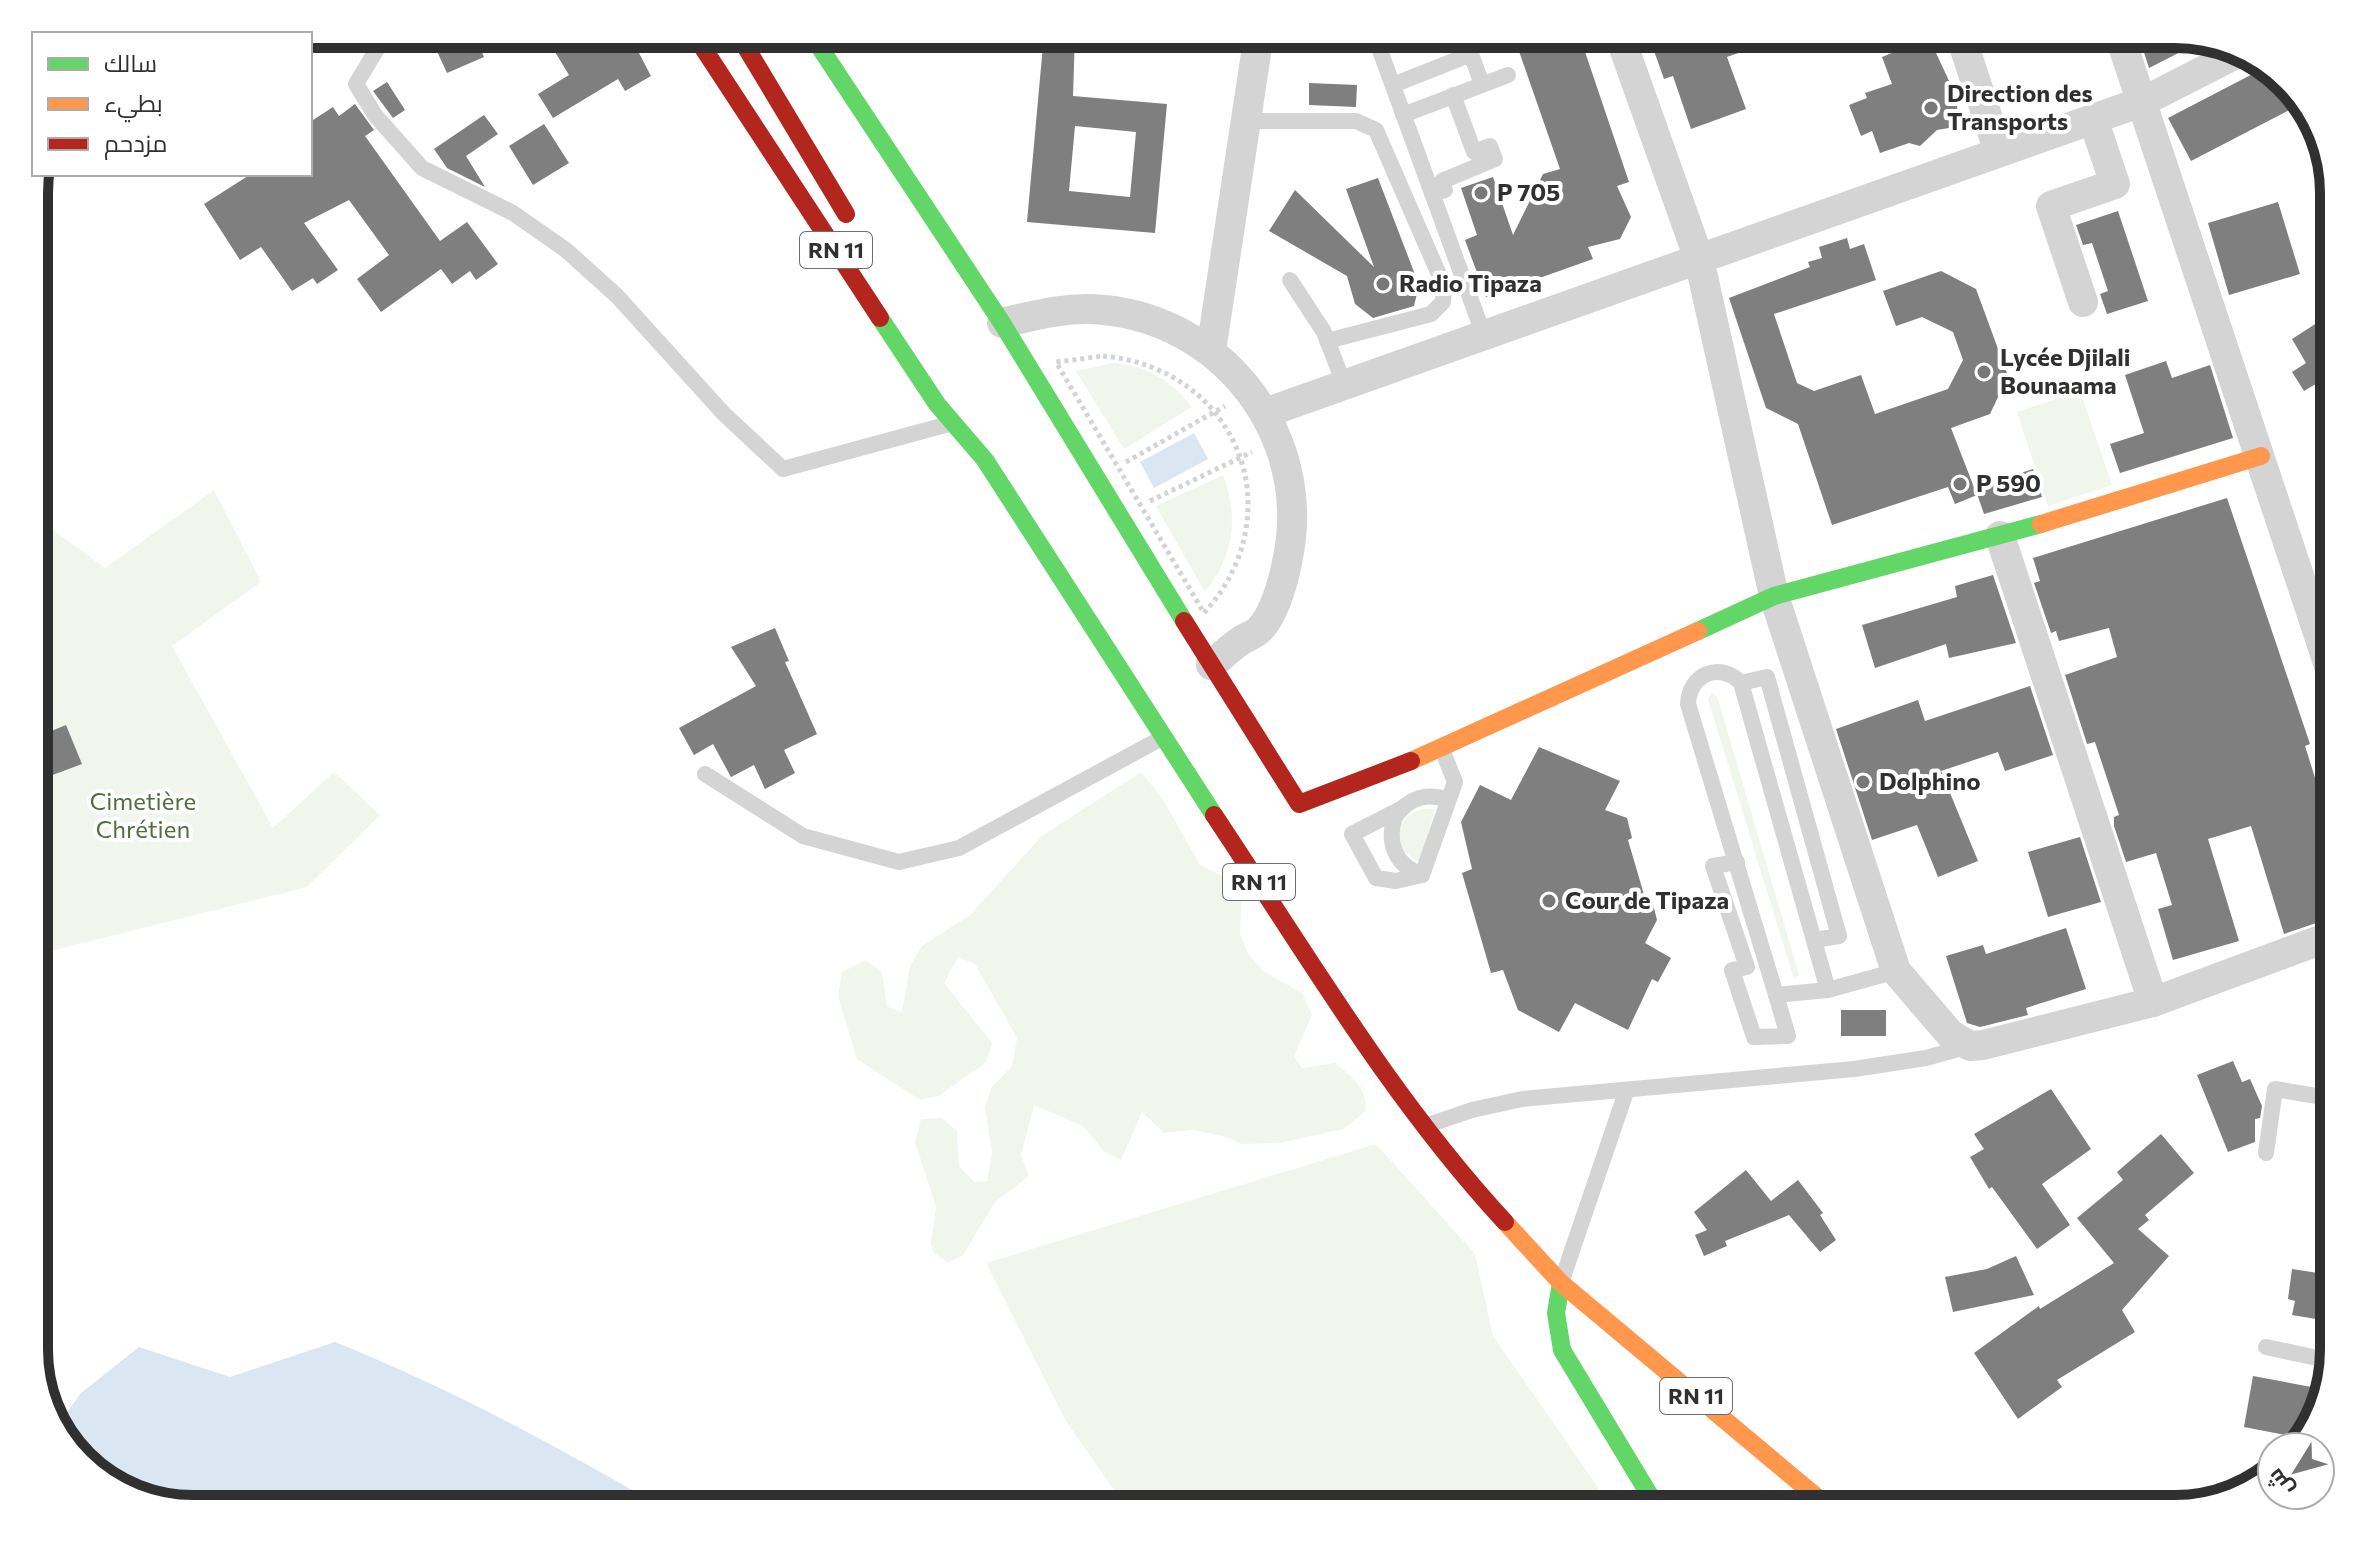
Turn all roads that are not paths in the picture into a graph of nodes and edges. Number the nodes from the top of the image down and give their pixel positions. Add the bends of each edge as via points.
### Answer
1 (378, 48) edge
2 (703, 48) edge
3 (746, 48) edge
4 (820, 48) edge
5 (1257, 48) edge
6 (1379, 48) edge
7 (1624, 48) edge
8 (1965, 48) edge
9 (2124, 48) edge
10 (2228, 58) edge
11 (1508, 75) dead end
12 (1482, 84) junction
13 (1393, 85) junction
14 (1453, 95) junction
15 (2144, 101) junction
16 (1403, 115) junction
17 (2093, 119) junction
18 (1246, 121) junction
19 (1999, 152) junction
20 (1432, 194) junction
21 (853, 225) dead end
22 (1699, 259) junction
23 (1290, 280) dead end
24 (2083, 302) dead end
25 (1002, 323) junction
26 (1483, 333) junction
27 (1327, 341) junction
28 (1211, 351) junction
29 (1344, 384) junction
30 (958, 401) dead end
31 (1260, 404) junction
32 (950, 423) junction
33 (2261, 456) junction
34 (985, 460) junction
35 (2000, 536) junction
36 (1774, 596) junction
37 (2320, 638) edge
38 (1211, 665) junction
39 (1741, 683) junction
40 (1162, 738) junction
41 (1442, 749) junction
42 (705, 774) dead end
43 (1448, 800) junction
44 (1401, 809) junction
45 (1737, 862) junction
46 (1422, 875) junction
47 (1814, 940) junction
48 (2320, 940) edge
49 (1896, 971) junction
50 (1828, 990) junction
51 (1776, 995) junction
52 (2153, 1002) junction
53 (1970, 1046) junction
54 (1626, 1092) junction
55 (2320, 1097) edge
56 (1423, 1126) junction
57 (2266, 1153) dead end
58 (1561, 1283) junction
59 (2266, 1347) dead end
60 (2320, 1359) edge
61 (1650, 1495) edge
62 (1814, 1495) edge

1 - 32 lane via 356,84 375,115 422,168 513,213 566,250 783,469
2 - 32 main road, RN 11
3 - 21 main road, RN 11
4 - 25 main road
5 - 18 street
6 - 13 lane
7 - 22 street
8 - 19 street
9 - 15 street
10 - 15 street
11 - 12 lane
12 - 13 lane via 1471,54
12 - 14 lane
13 - 16 lane
14 - 16 lane
14 - 20 lane via 1474,152 1490,146 1495,159 1442,181 1445,190
15 - 17 street
15 - 33 street
16 - 20 lane
17 - 19 street
17 - 24 street via 2115,184 2051,206
18 - 27 lane via 1356,121 1376,130 1444,286 1443,302 1431,314
18 - 28 street
19 - 22 street
20 - 26 lane
22 - 26 street
22 - 36 street
23 - 27 lane
25 - 28 street via 1064,310 1103,309 1178,330
25 - 38 main road
26 - 29 street
27 - 29 lane
28 - 31 street
29 - 31 street
30 - 34 main road, RN 11
31 - 38 street via 1279,440 1290,478 1293,518 1282,582 1260,629
32 - 34 main road, RN 11
33 - 35 main road
33 - 37 street
34 - 40 main road, RN 11
35 - 36 main road
35 - 52 street
36 - 41 main road
36 - 49 street
38 - 41 main road via 1299,804
39 - 45 lane via 1722,672 1706,673 1694,683 1688,704
39 - 47 lane
39 - 47 lane via 1767,677 1839,936
40 - 42 lane via 959,848 899,862 803,836
40 - 56 main road, RN 11
41 - 43 lane via 1455,782
43 - 44 lane via 1418,798
43 - 46 lane
44 - 46 lane via 1392,827 1393,848 1404,865
44 - 46 lane via 1352,834 1376,878 1396,881
45 - 51 lane
45 - 51 lane via 1713,866 1747,967 1732,970 1754,1037 1788,1036
47 - 50 lane
48 - 52 street
49 - 50 lane
49 - 53 street via 1950,1034
50 - 51 lane
52 - 53 street
53 - 54 lane via 1854,1069
54 - 56 lane via 1522,1099
54 - 58 lane
55 - 57 lane via 2275,1089
56 - 58 main road, RN 11 via 1514,1236
58 - 61 main road via 1556,1313 1562,1350
58 - 62 main road, RN 11
59 - 60 lane

